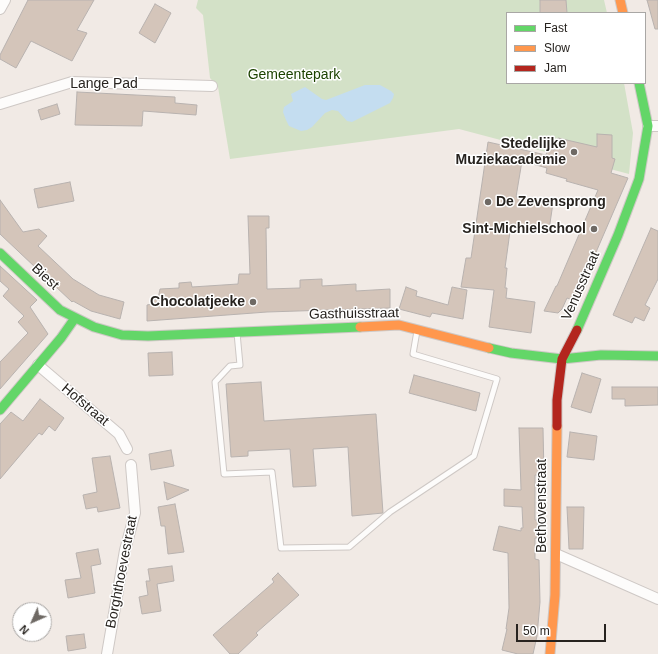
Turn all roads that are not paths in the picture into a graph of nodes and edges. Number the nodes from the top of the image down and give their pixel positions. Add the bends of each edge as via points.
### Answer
1 (5, 0) edge
2 (620, 0) edge
3 (0, 9) edge
4 (623, 12) edge
5 (639, 84) edge
6 (212, 86) dead end
7 (0, 104) edge
8 (653, 126) edge
9 (0, 253) edge
10 (75, 318) junction
11 (417, 330) junction
12 (237, 332) junction
13 (658, 356) edge
14 (562, 359) junction
15 (38, 366) junction
16 (0, 410) edge
17 (127, 449) dead end
18 (131, 465) dead end
19 (556, 554) junction
20 (658, 599) edge
21 (106, 654) edge
22 (550, 654) edge

1 - 3 street
2 - 4 main road
5 - 8 main road, Venusstraat
6 - 7 street, Lange Pad via 72,82
8 - 14 main road, Venusstraat via 639,179 592,296
9 - 10 main road, Biest via 48,300
10 - 12 main road, Gasthuisstraat via 94,327 122,335
10 - 15 main road
11 - 12 main road, Gasthuisstraat via 399,325
11 - 12 lane via 413,354 497,379 474,456 390,512 349,547 281,548 272,472 224,474 215,382 230,366 240,365
11 - 14 main road, Gasthuisstraat via 511,353
13 - 14 main road, Gasthuisstraat via 601,355
14 - 19 main road, Bethovenstraat via 557,400
15 - 16 main road
15 - 17 street, Hofstraat via 118,434 126,443
18 - 21 street, Borghthoevestraat via 135,513 125,550
19 - 20 street
19 - 22 main road, Bethovenstraat

